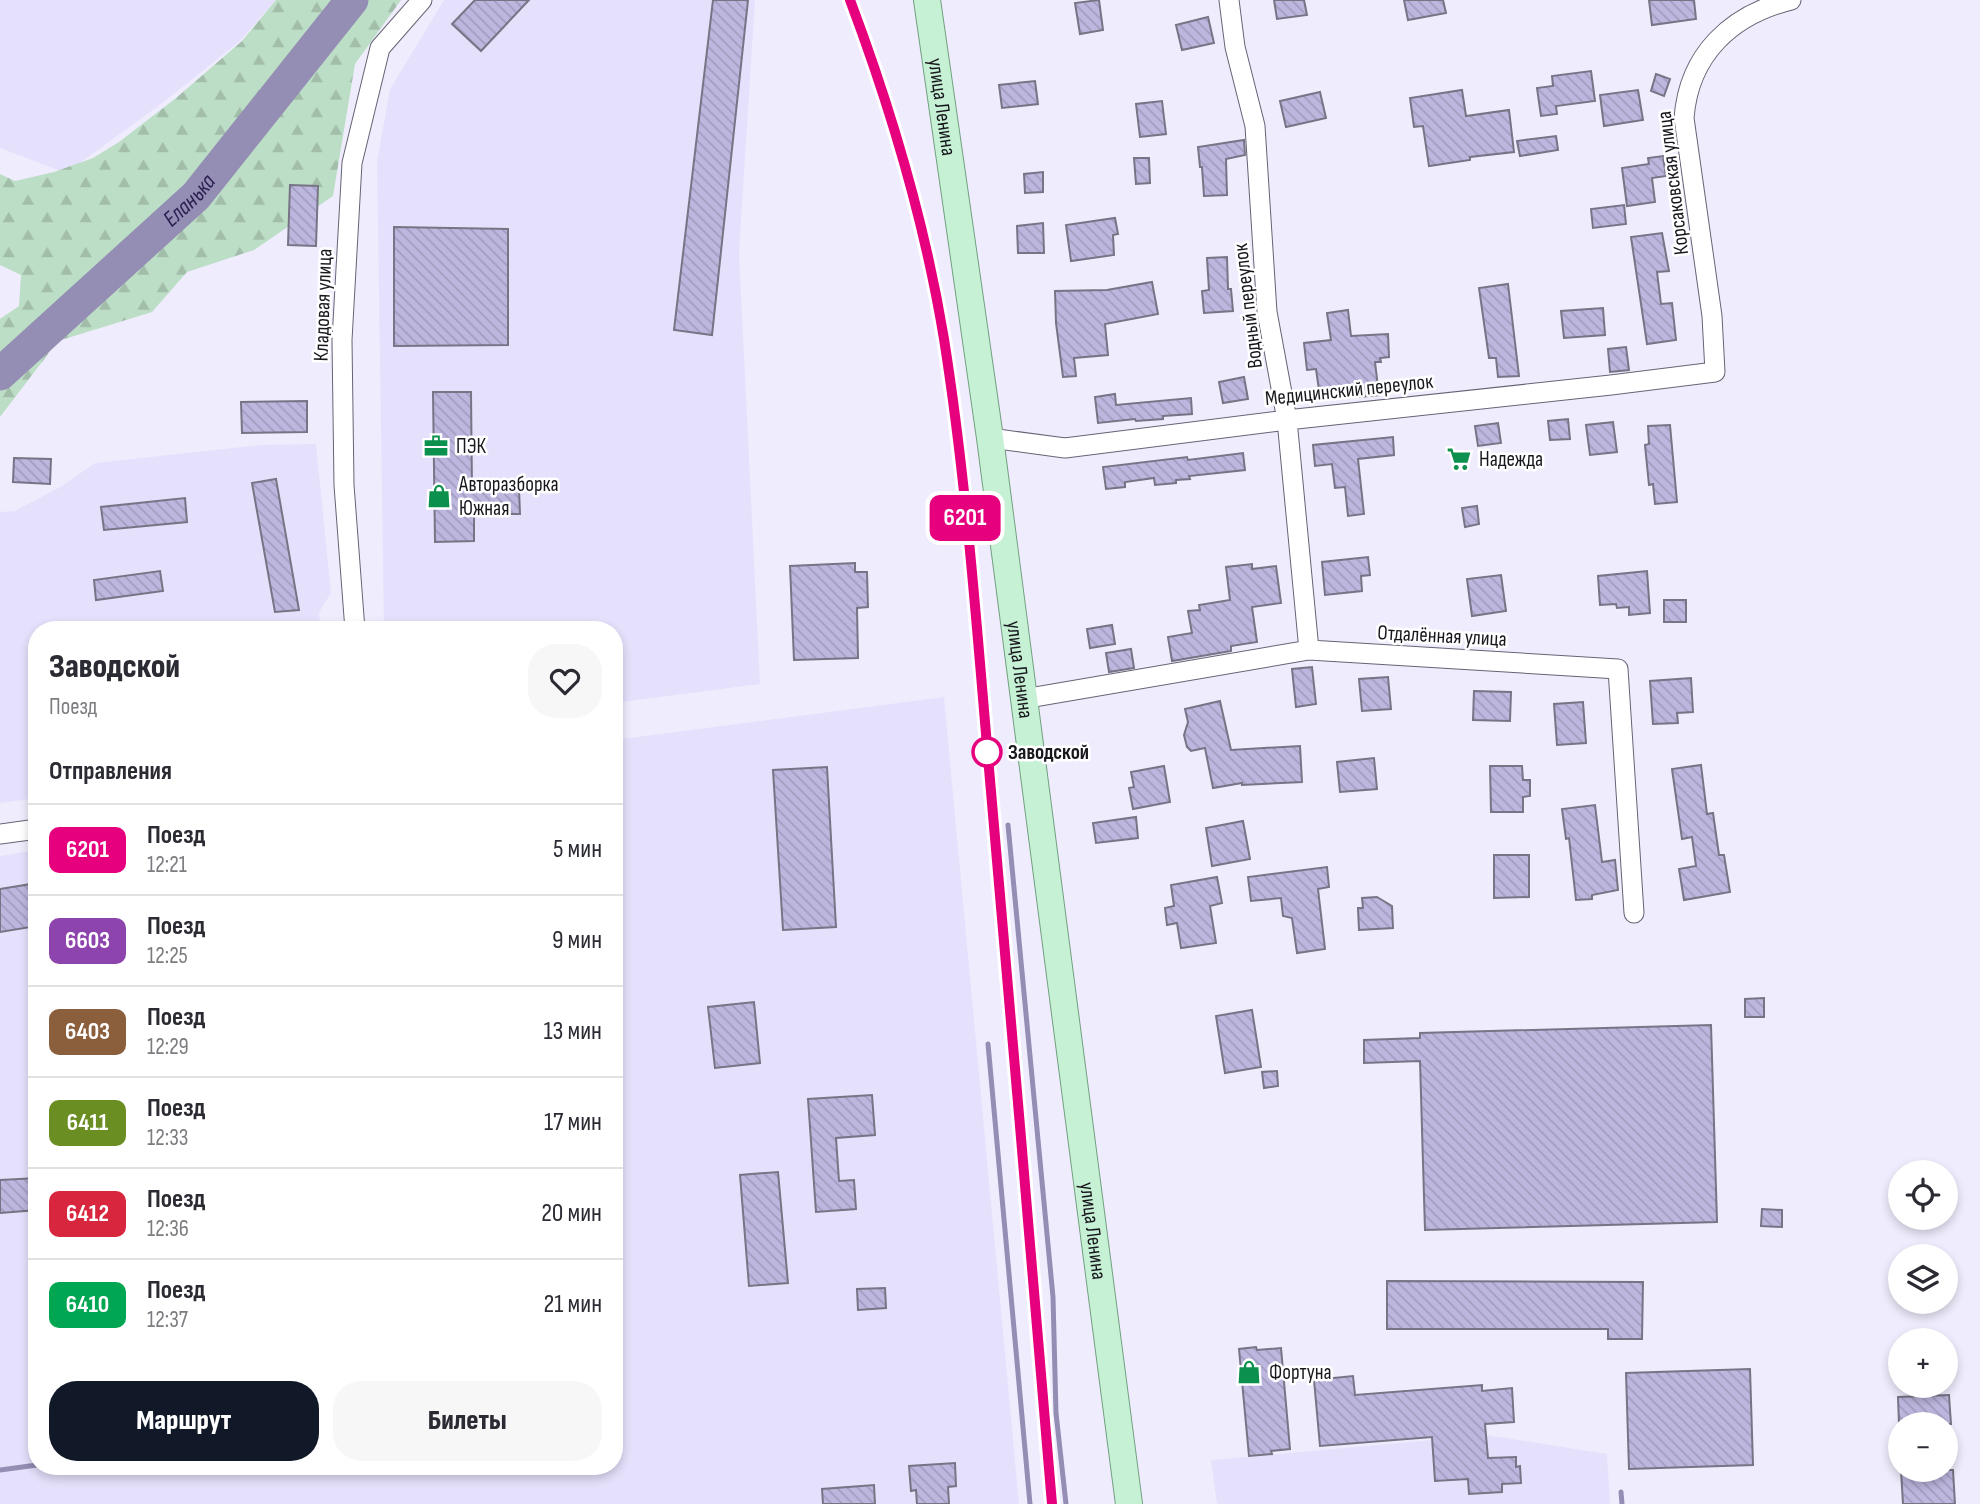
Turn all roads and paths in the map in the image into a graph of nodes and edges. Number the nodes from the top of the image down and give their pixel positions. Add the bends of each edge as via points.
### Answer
1 (422, 0) edge
2 (928, 0) edge
3 (1229, 0) edge
4 (1791, 0) edge
5 (1715, 372) joint
6 (1287, 419) junction
7 (990, 438) junction
8 (354, 621) edge
9 (1308, 650) junction
10 (1023, 699) junction
11 (28, 830) edge
12 (0, 834) edge
13 (1634, 913) dead end
14 (1129, 1504) edge

1 - 8 street, Кладовая улица via 380,48 352,163 342,340 344,485
2 - 7 main road, улица Ленина
3 - 6 street, Водный переулок via 1235,47 1255,126 1267,312
4 - 5 street, Корсаковская улица via 1758,11 1720,36 1696,69 1686,95 1684,118 1712,316
5 - 6 street, Медицинский переулок
6 - 7 street, Медицинский переулок via 1065,448
6 - 9 street, Водный переулок
7 - 10 main road, улица Ленина
9 - 10 street, Отдалённая улица
9 - 13 street, Отдалённая улица via 1618,670
10 - 14 main road, улица Ленина
11 - 12 street

